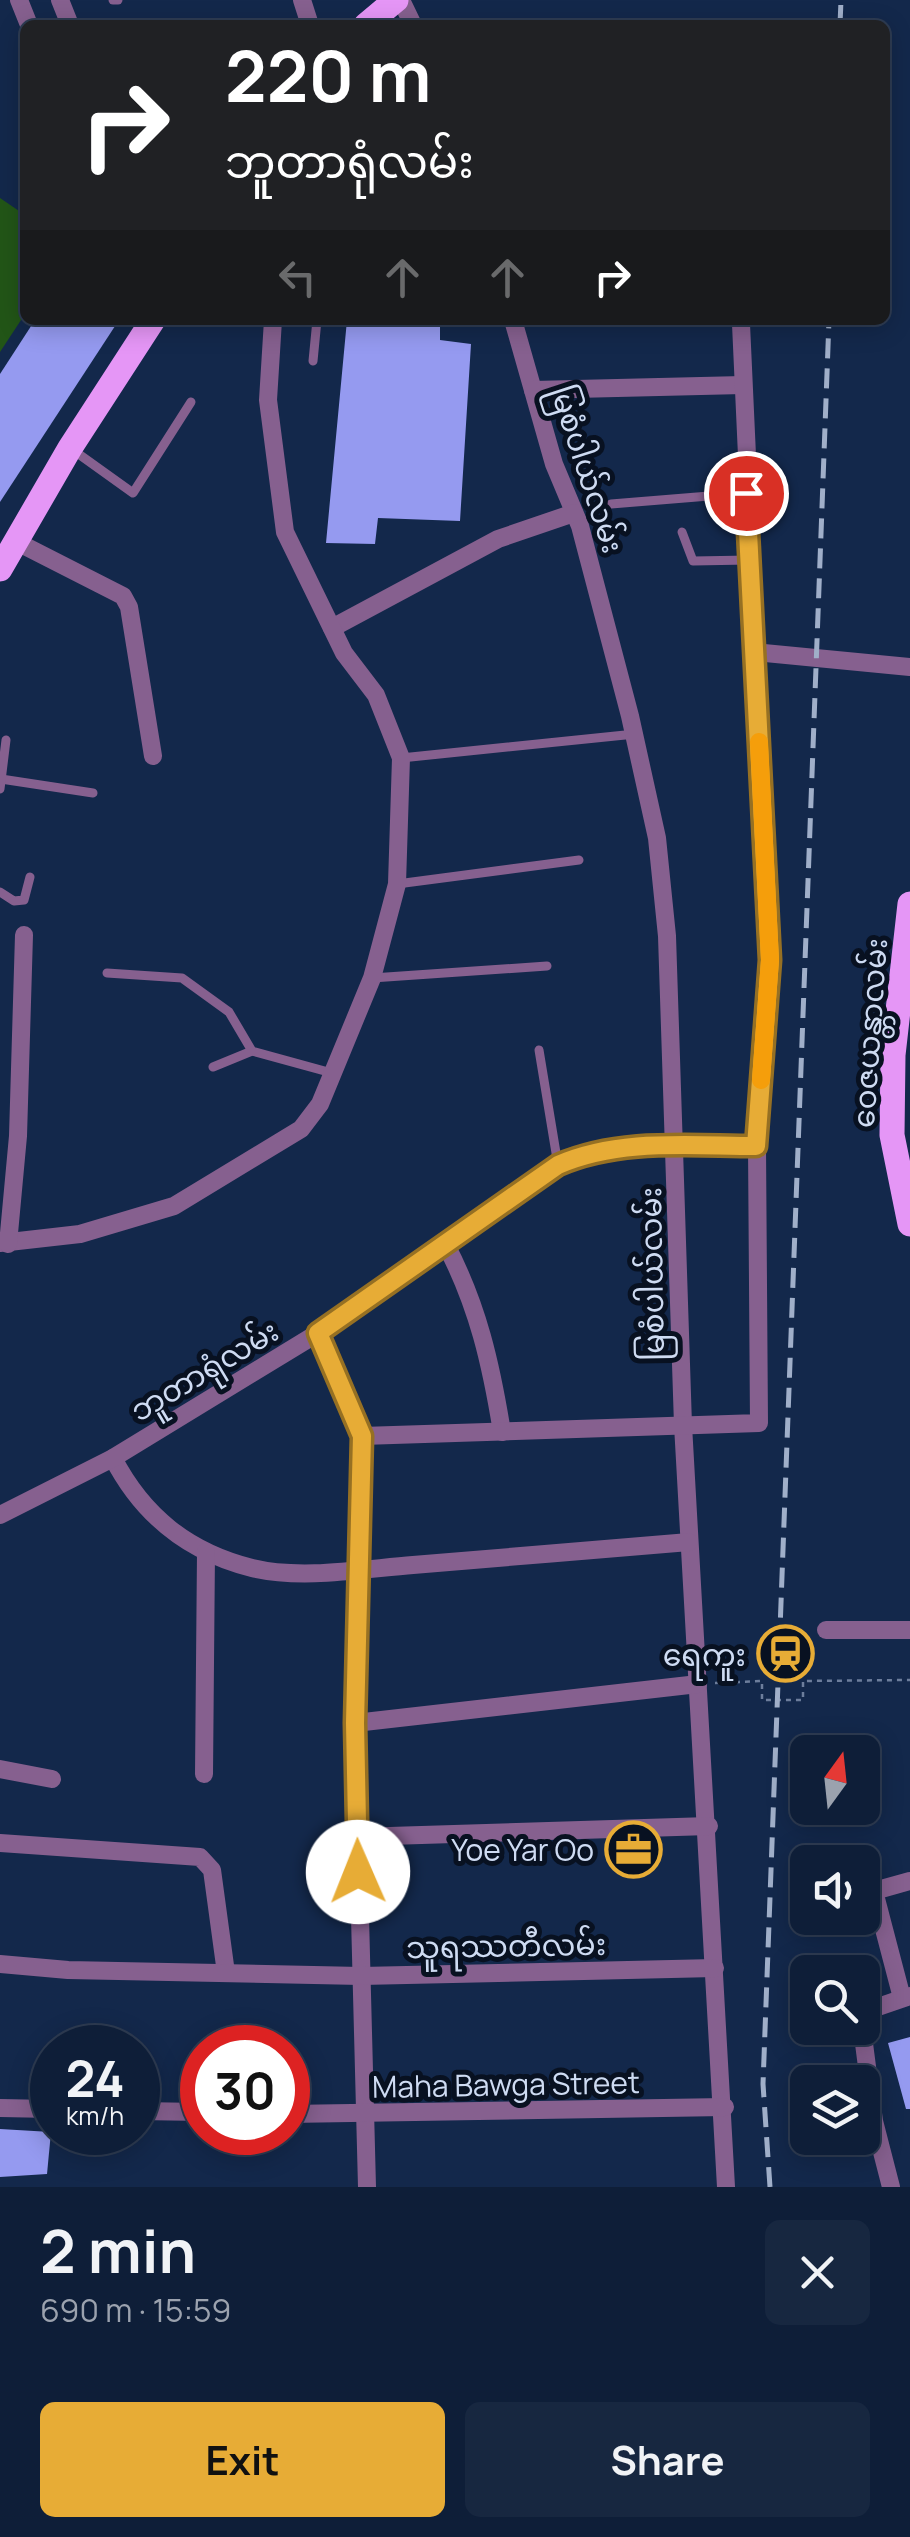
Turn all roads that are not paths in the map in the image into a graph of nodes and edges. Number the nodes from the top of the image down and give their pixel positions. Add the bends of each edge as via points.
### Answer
1 (398, 0) edge
2 (372, 20) edge
3 (150, 325) edge
4 (273, 325) edge
5 (316, 325) edge
6 (514, 325) edge
7 (741, 325) edge
8 (314, 361) dead end
9 (743, 385) junction
10 (533, 390) junction
11 (191, 402) dead end
12 (70, 448) junction
13 (746, 493) junction
14 (611, 504) dead end
15 (574, 513) junction
16 (682, 532) dead end
17 (15, 541) junction
18 (749, 560) junction
19 (0, 569) edge
20 (332, 628) junction
21 (754, 652) junction
22 (910, 667) edge
23 (635, 734) junction
24 (6, 740) dead end
25 (153, 756) dead end
26 (401, 758) junction
27 (1, 779) edge
28 (0, 789) edge
29 (92, 793) dead end
30 (579, 860) dead end
31 (30, 877) dead end
32 (397, 884) junction
33 (0, 892) edge
34 (910, 904) edge
35 (24, 934) dead end
36 (547, 966) dead end
37 (106, 973) dead end
38 (372, 978) junction
39 (539, 1050) dead end
40 (252, 1051) junction
41 (213, 1067) dead end
42 (334, 1074) junction
43 (676, 1146) junction
44 (756, 1146) junction
45 (558, 1165) junction
46 (910, 1224) edge
47 (4, 1244) edge
48 (446, 1245) junction
49 (318, 1333) junction
50 (683, 1425) junction
51 (502, 1432) junction
52 (362, 1436) junction
53 (113, 1458) junction
54 (0, 1515) edge
55 (689, 1542) junction
56 (206, 1552) junction
57 (359, 1569) junction
58 (826, 1630) dead end
59 (910, 1630) edge
60 (698, 1684) junction
61 (355, 1723) junction
62 (0, 1769) edge
63 (204, 1774) dead end
64 (52, 1779) dead end
65 (708, 1826) junction
66 (357, 1837) junction
67 (0, 1843) edge
68 (910, 1881) edge
69 (0, 1964) edge
70 (715, 1968) junction
71 (226, 1972) junction
72 (361, 1976) junction
73 (906, 1997) edge
74 (880, 2006) edge
75 (864, 2045) edge
76 (725, 2107) junction
77 (0, 2108) edge
78 (30, 2109) edge
79 (310, 2115) edge
80 (367, 2116) junction
81 (366, 2187) edge
82 (726, 2187) edge
83 (891, 2187) edge

1 - 2 main road
3 - 12 main road
4 - 20 street via 268,400 285,532
5 - 8 lane
6 - 10 street, မြစံပါယ်လမ်း
7 - 9 street
9 - 10 street
9 - 13 street
10 - 15 street, မြစံပါယ်လမ်း
11 - 12 lane via 133,493
12 - 17 main road
13 - 14 lane
13 - 18 street
15 - 20 street via 498,540
15 - 23 street, မြစံပါယ်လမ်း
16 - 18 lane via 694,561
17 - 19 main road
17 - 25 street via 123,596
18 - 21 street
20 - 26 street via 376,696
21 - 22 street
21 - 44 street via 770,960
23 - 26 lane
23 - 43 street, မြစံပါယ်လမ်း via 654,816 667,936
24 - 27 lane
26 - 32 street
27 - 28 lane
27 - 29 lane
30 - 32 lane
31 - 33 lane via 24,900
32 - 38 street
34 - 46 main road, ဝေဇယန္တာလမ်း via 892,1135
35 - 47 street via 18,1136
36 - 38 lane
37 - 40 lane via 182,978 229,1012
38 - 42 street
39 - 45 lane
40 - 41 lane
40 - 42 lane
42 - 47 street via 301,1130 174,1206 80,1234
43 - 44 street, ဘူတာရုံလမ်း
43 - 45 street, ဘူတာရုံလမ်း via 612,1148
43 - 50 street, မြစံပါယ်လမ်း
44 - 50 street via 759,1423
45 - 48 street, ဘူတာရုံလမ်း
48 - 49 street, ဘူတာရုံလမ်း
48 - 51 street via 488,1348
49 - 52 street
49 - 53 street, ဘူတာရုံလမ်း
50 - 51 street
50 - 55 street, မြစံပါယ်လမ်း
51 - 52 street
52 - 57 street
53 - 54 street, ဘူတာရုံလမ်း
53 - 56 street via 140,1504
55 - 57 street
55 - 60 street, မြစံပါယ်လမ်း
56 - 57 street via 270,1572
56 - 63 street
57 - 61 street
58 - 59 street
60 - 61 street
60 - 65 street, မြစံပါယ်လမ်း
61 - 66 street
62 - 64 street
65 - 66 street
65 - 70 street, မြစံပါယ်လမ်း
66 - 72 street
67 - 71 street via 200,1858 208,1863
68 - 73 street via 874,1891
69 - 71 street, သူရဿတီလမ်း
70 - 72 street, သူရဿတီလမ်း
70 - 76 street, မြစံပါယ်လမ်း
71 - 72 street, သူရဿတီလမ်း
72 - 80 street
73 - 74 street
75 - 83 street
76 - 80 street, Maha Bawga Street
76 - 82 street, မြစံပါယ်လမ်း
77 - 78 street
79 - 80 street, Maha Bawga Street
80 - 81 street

